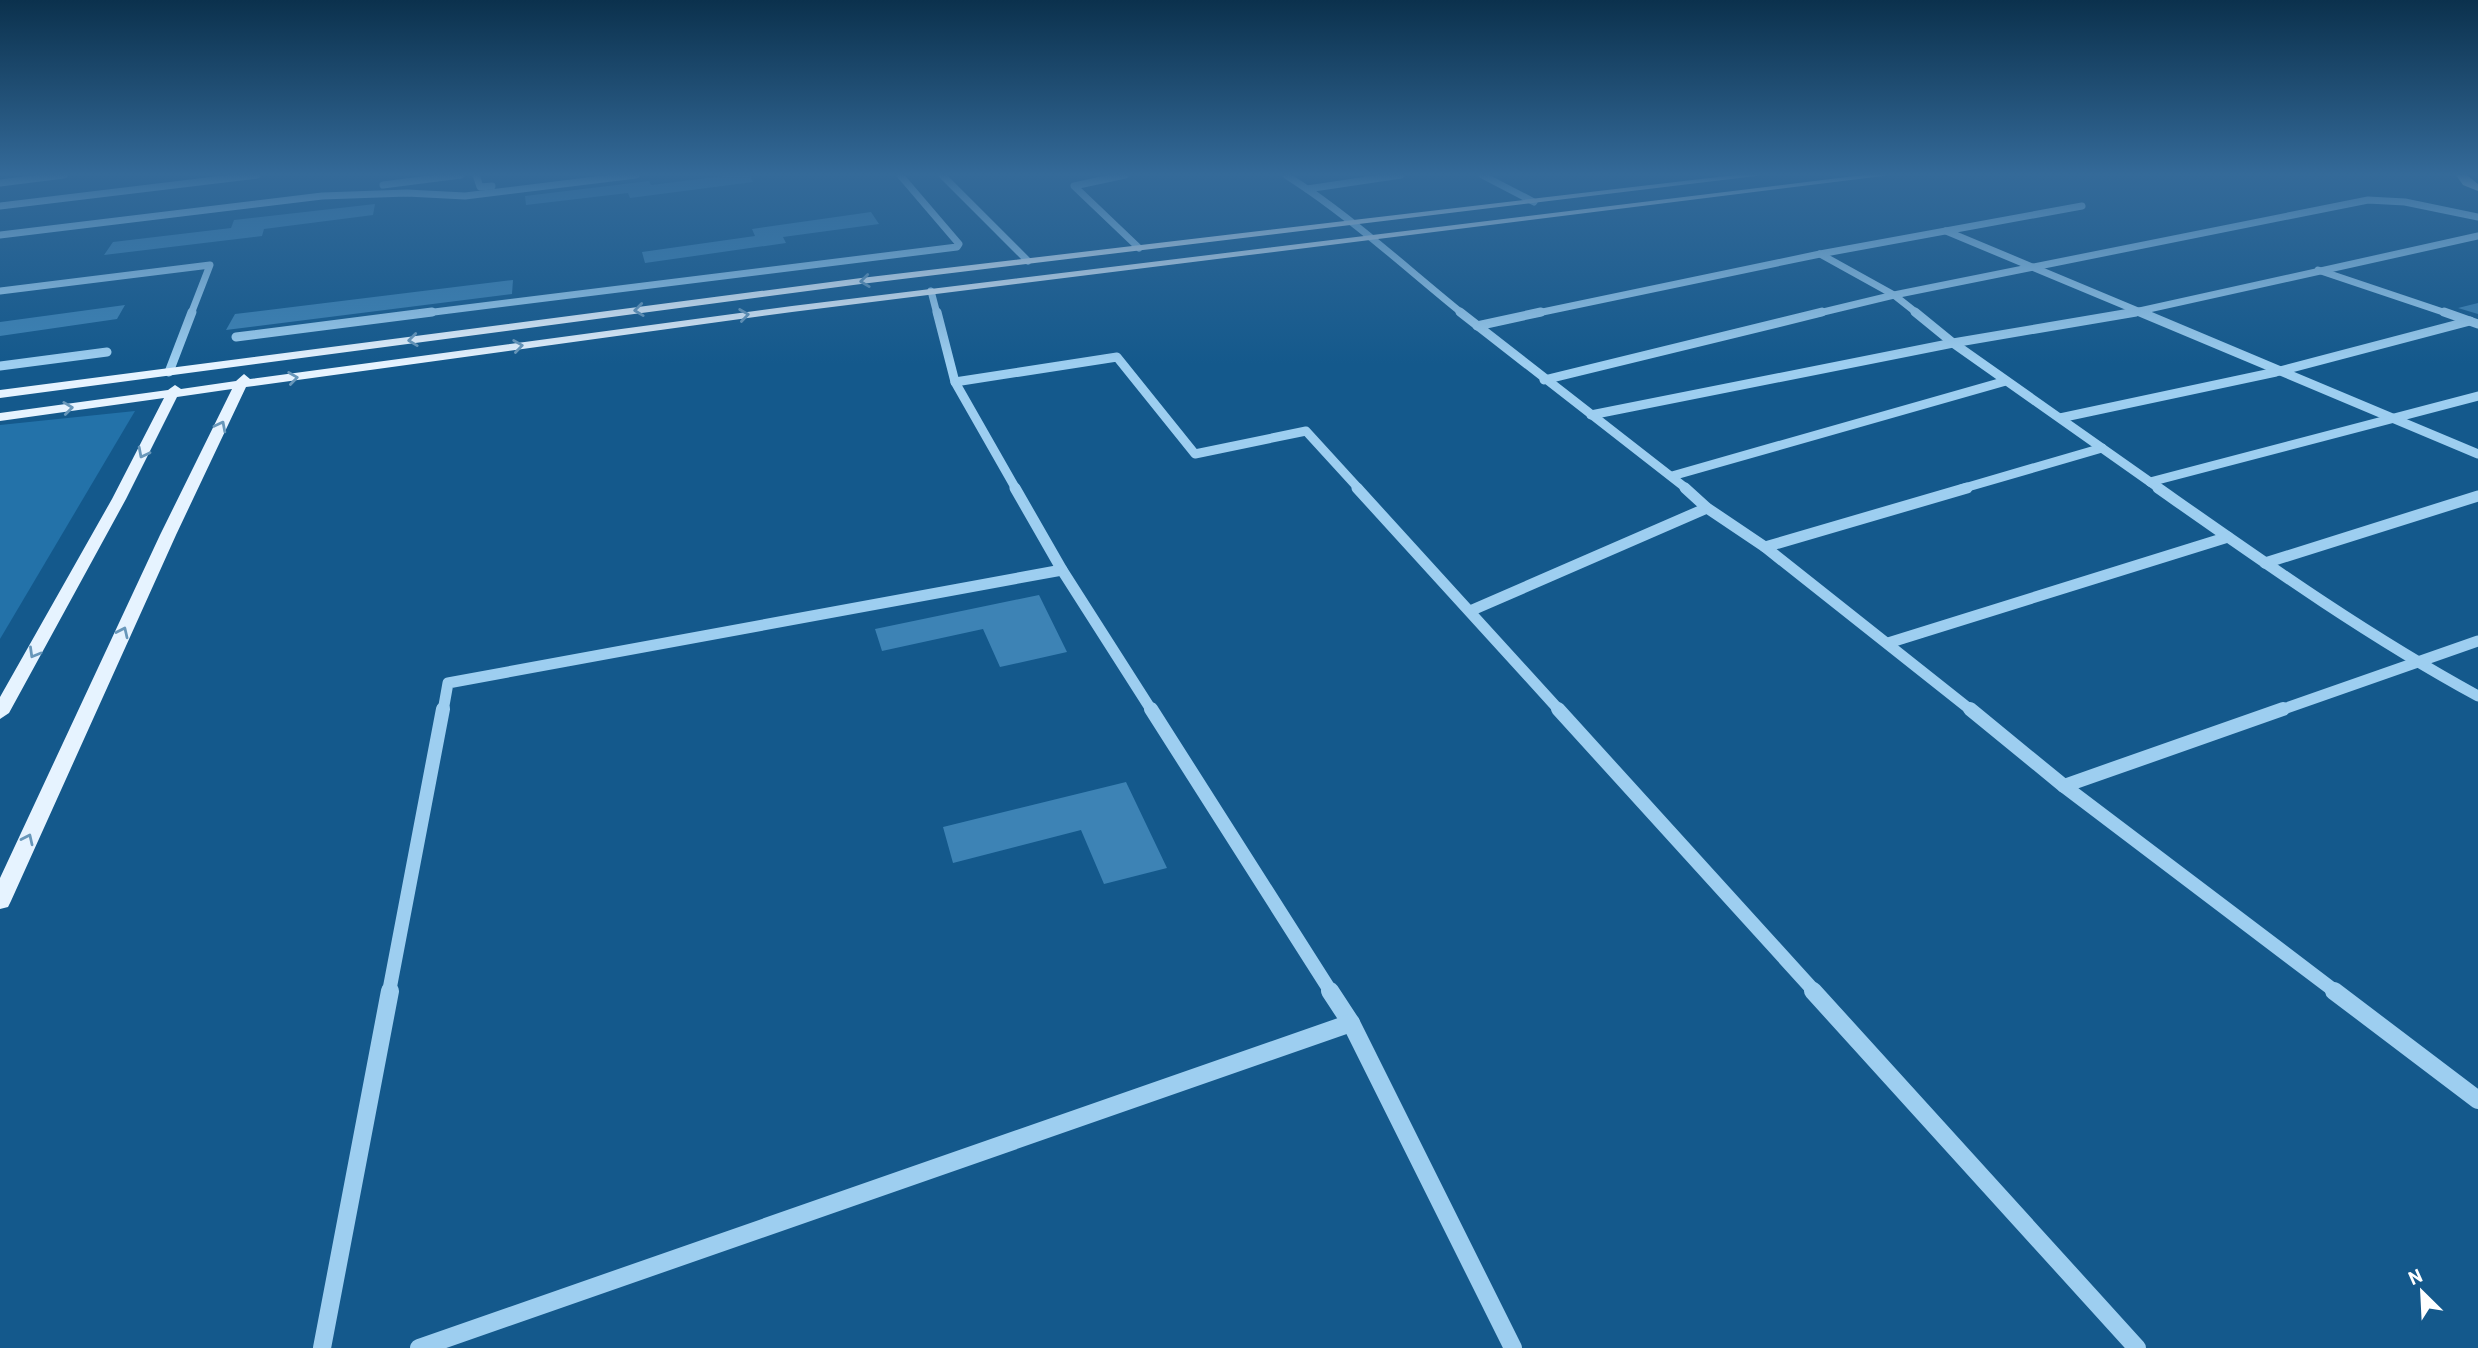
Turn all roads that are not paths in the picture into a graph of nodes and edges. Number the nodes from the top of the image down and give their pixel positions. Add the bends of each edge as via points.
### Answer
1 (954, 238) edge
2 (1005, 238) edge
3 (1128, 238) edge
4 (1219, 238) edge
5 (1360, 238) edge
6 (1368, 238) edge
7 (1908, 238) edge
8 (1963, 238) edge
9 (2178, 238) edge
10 (2469, 238) edge
11 (1139, 248) junction
12 (1820, 254) junction
13 (1028, 261) junction
14 (2033, 267) junction
15 (2318, 270) junction
16 (0, 291) edge
17 (932, 291) junction
18 (1894, 295) junction
19 (2139, 312) junction
20 (2474, 323) edge
21 (1477, 326) junction
22 (236, 337) dead end
23 (1953, 343) junction
24 (107, 352) dead end
25 (250, 362) junction
26 (0, 366) edge
27 (176, 371) junction
28 (2276, 372) junction
29 (1544, 380) junction
30 (2006, 380) junction
31 (956, 382) junction
32 (242, 385) junction
33 (0, 394) edge
34 (172, 395) junction
35 (2478, 396) edge
36 (1591, 415) junction
37 (0, 416) edge
38 (2060, 418) junction
39 (2394, 420) junction
40 (2102, 448) junction
41 (2478, 454) edge
42 (1672, 476) junction
43 (2150, 482) junction
44 (2478, 496) edge
45 (1707, 508) junction
46 (2228, 537) junction
47 (1765, 547) junction
48 (2264, 563) junction
49 (1062, 570) junction
50 (1470, 611) junction
51 (2478, 641) edge
52 (1888, 643) junction
53 (2417, 663) junction
54 (2478, 696) edge
55 (0, 713) edge
56 (2064, 786) junction
57 (0, 901) edge
58 (1351, 1023) junction
59 (2478, 1100) edge
60 (322, 1348) edge
61 (419, 1348) edge
62 (1513, 1348) edge
63 (2137, 1348) edge

1 - 22 street via 957,247
2 - 13 street
3 - 11 street
4 - 11 main road
5 - 17 main road
6 - 21 street
7 - 12 street
8 - 14 street
9 - 14 street
10 - 15 street
11 - 13 main road
12 - 18 street
12 - 21 street
13 -> 25 main road
14 - 18 street
14 - 19 street
15 - 19 street
15 - 20 street
16 - 27 street via 210,265
17 - 31 street
32 -> 17 main road
18 - 23 street
18 - 29 street
19 - 23 street
19 - 28 street
20 - 28 street
21 - 29 street
23 - 30 street
23 - 36 street
24 - 26 street
25 - 27 main road
25 - 32 main road
27 - 33 main road
27 - 34 main road
28 - 38 street
28 - 39 street
29 - 36 street
30 - 38 street
30 - 42 street
31 - 49 street
31 - 50 street via 1117,358 1195,454 1306,431
32 - 34 main road
57 -> 32 main road via 167,535
37 -> 34 main road
34 -> 55 main road
35 - 39 street
36 - 42 street
38 - 40 street
39 - 41 street
39 - 43 street
40 - 43 street
40 - 47 street
42 - 45 street
43 - 46 street
44 - 48 street
45 - 47 street
45 - 50 street
46 - 48 street
46 - 52 street
47 - 52 street
48 - 53 street
49 - 58 street
49 - 60 street via 448,683
50 - 63 street
51 - 53 street
52 - 56 street
53 - 54 street
53 - 56 street
56 - 59 street
58 - 61 street
58 - 62 street

